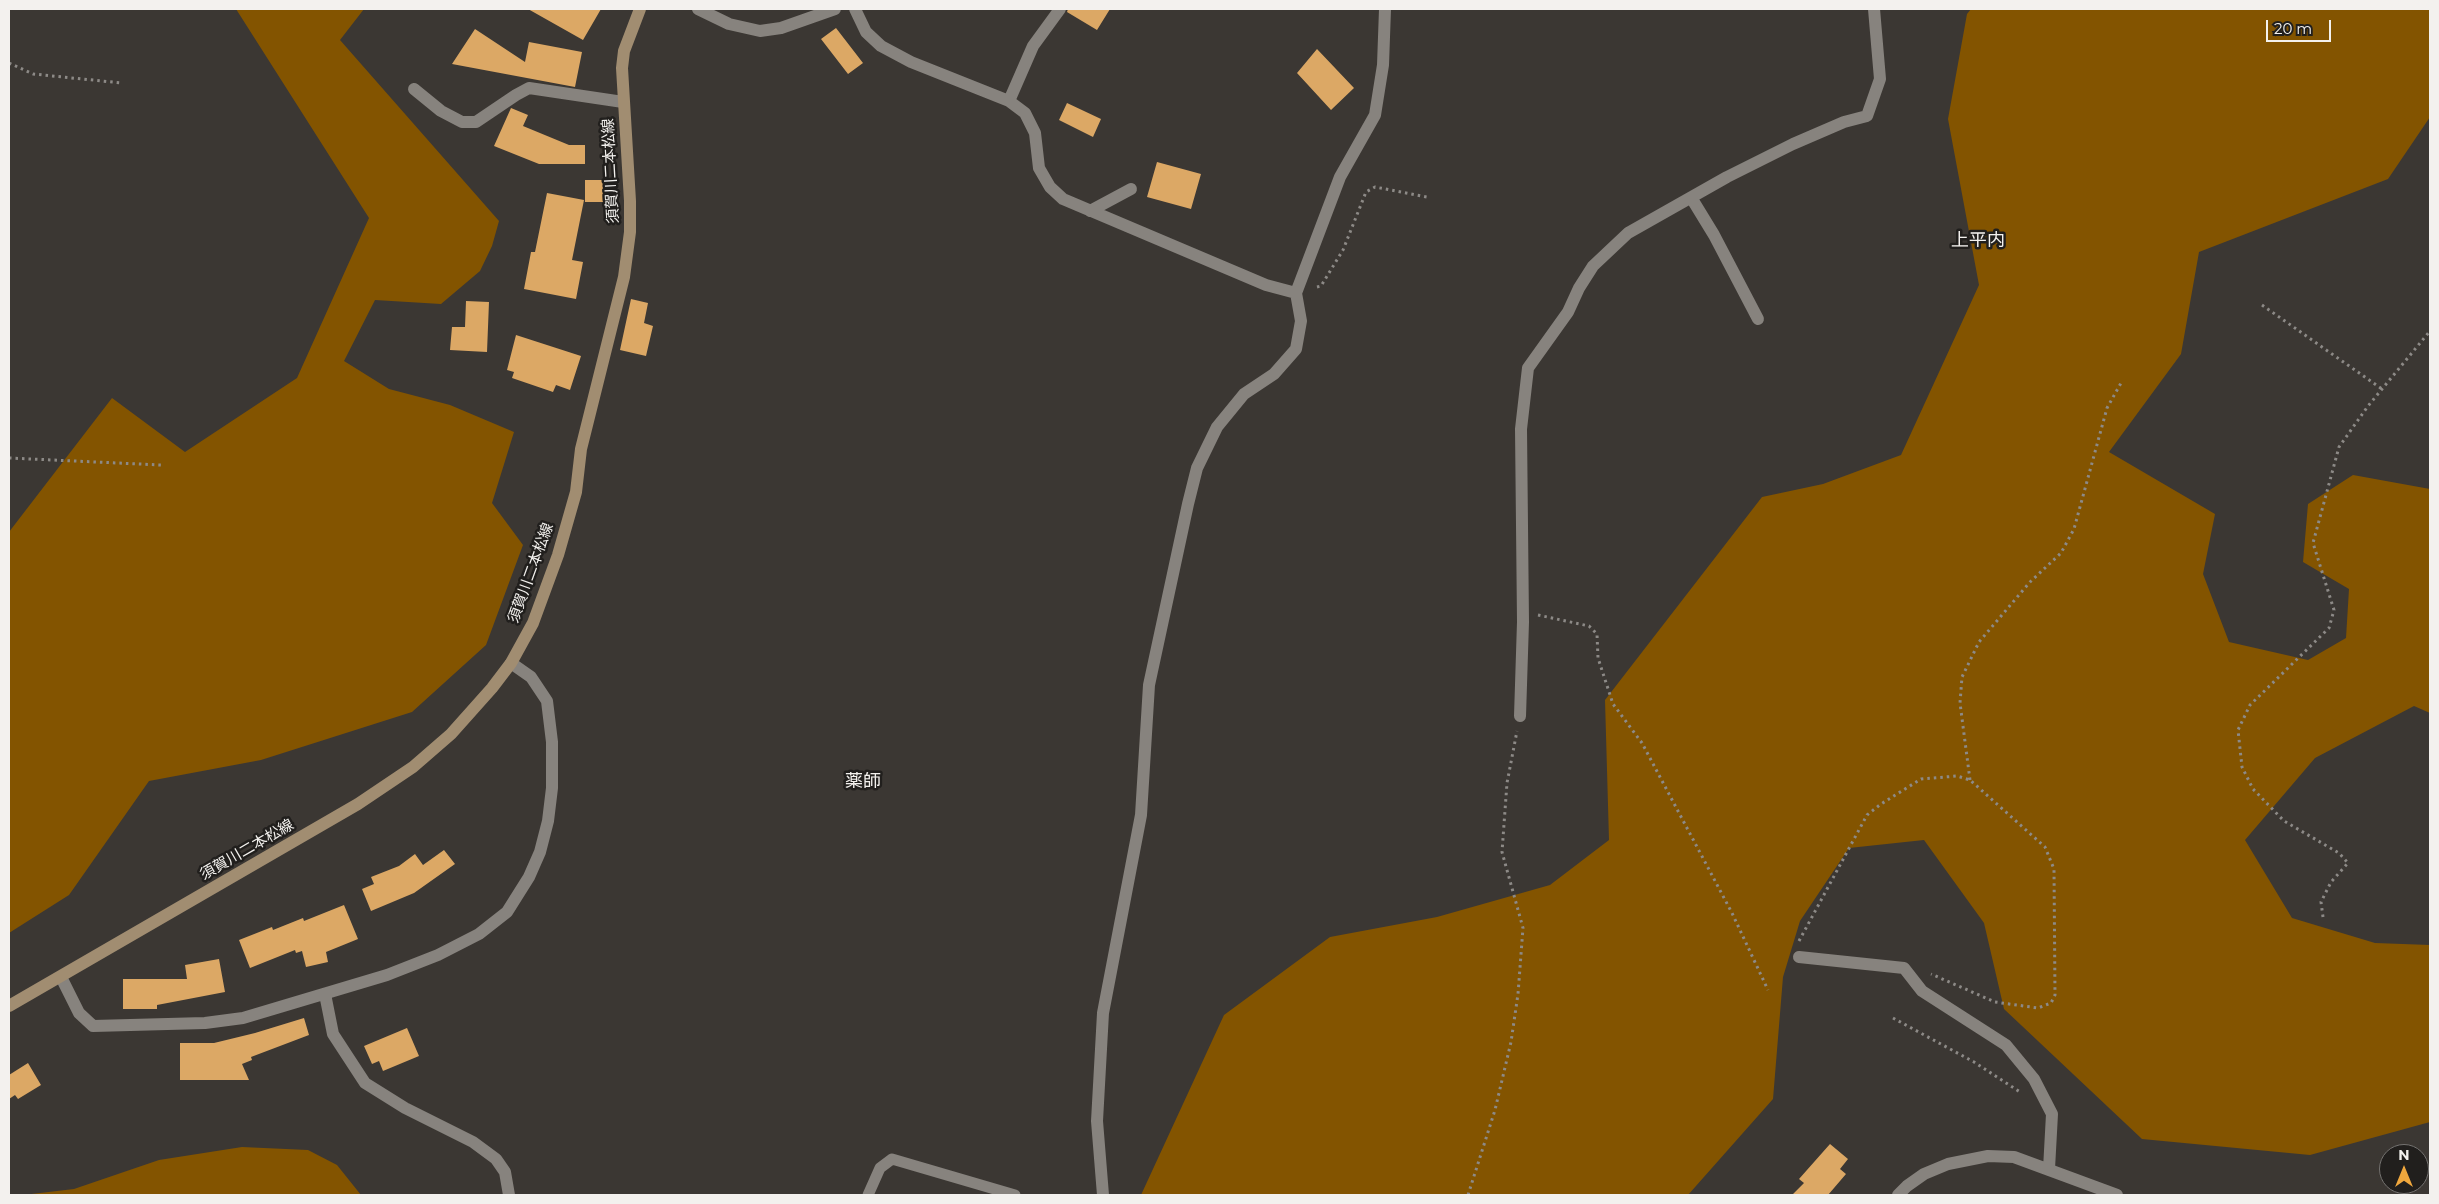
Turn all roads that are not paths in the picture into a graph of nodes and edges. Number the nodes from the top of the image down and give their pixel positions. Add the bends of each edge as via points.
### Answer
1 (640, 9) edge
2 (698, 9) edge
3 (835, 9) edge
4 (855, 9) edge
5 (1060, 9) edge
6 (1385, 9) edge
7 (1874, 9) edge
8 (414, 89) dead end
9 (1009, 101) junction
10 (623, 102) junction
11 (1131, 189) dead end
12 (1692, 199) junction
13 (1090, 211) junction
14 (1296, 293) junction
15 (1758, 319) dead end
16 (511, 663) junction
17 (1520, 716) road end
18 (1799, 957) road end
19 (61, 977) junction
20 (324, 994) junction
21 (9, 1006) edge
22 (2049, 1169) junction
23 (509, 1195) edge
24 (868, 1195) edge
25 (1015, 1195) edge
26 (1103, 1195) edge
27 (1898, 1195) edge
28 (2117, 1195) edge

1 - 10 main road, 須賀川二本松線 via 624,51
2 - 3 street via 729,24 760,31 781,28
4 - 9 street via 866,32 881,46 911,62
5 - 9 street via 1033,46
6 - 14 street via 1383,65 1375,115 1340,177
7 - 12 street via 1880,79 1867,116 1844,122 1794,144
8 - 10 street via 441,111 462,122 476,122 529,88
9 - 13 street via 1025,113 1035,133 1039,168 1050,187 1064,199
10 - 16 main road, 須賀川二本松線 via 630,200 624,277 581,449 576,492 558,555 533,623
11 - 13 street
12 - 15 street
12 - 17 street via 1628,233 1593,266 1568,312 1528,368 1521,429
13 - 14 street via 1266,285
14 - 26 street via 1301,320 1296,349 1274,374 1244,394 1217,427 1198,468 1149,685 1142,815 1103,1013 1097,1121
16 - 19 main road, 須賀川二本松線 via 451,734 413,767 358,804
16 - 20 street via 531,677 547,701 552,742 548,821 529,877 507,912 479,934 438,955
18 - 22 street via 1904,968 1922,991 2006,1045 2034,1079 2052,1114
19 - 20 street via 79,1013 93,1026 205,1023 243,1018
19 - 21 main road, 須賀川二本松線
20 - 23 street via 333,1034 365,1083 405,1108 474,1142 496,1159 505,1172
22 - 27 street via 2014,1157 1969,1158 1924,1174
22 - 28 street
24 - 25 lane via 880,1168 892,1159

